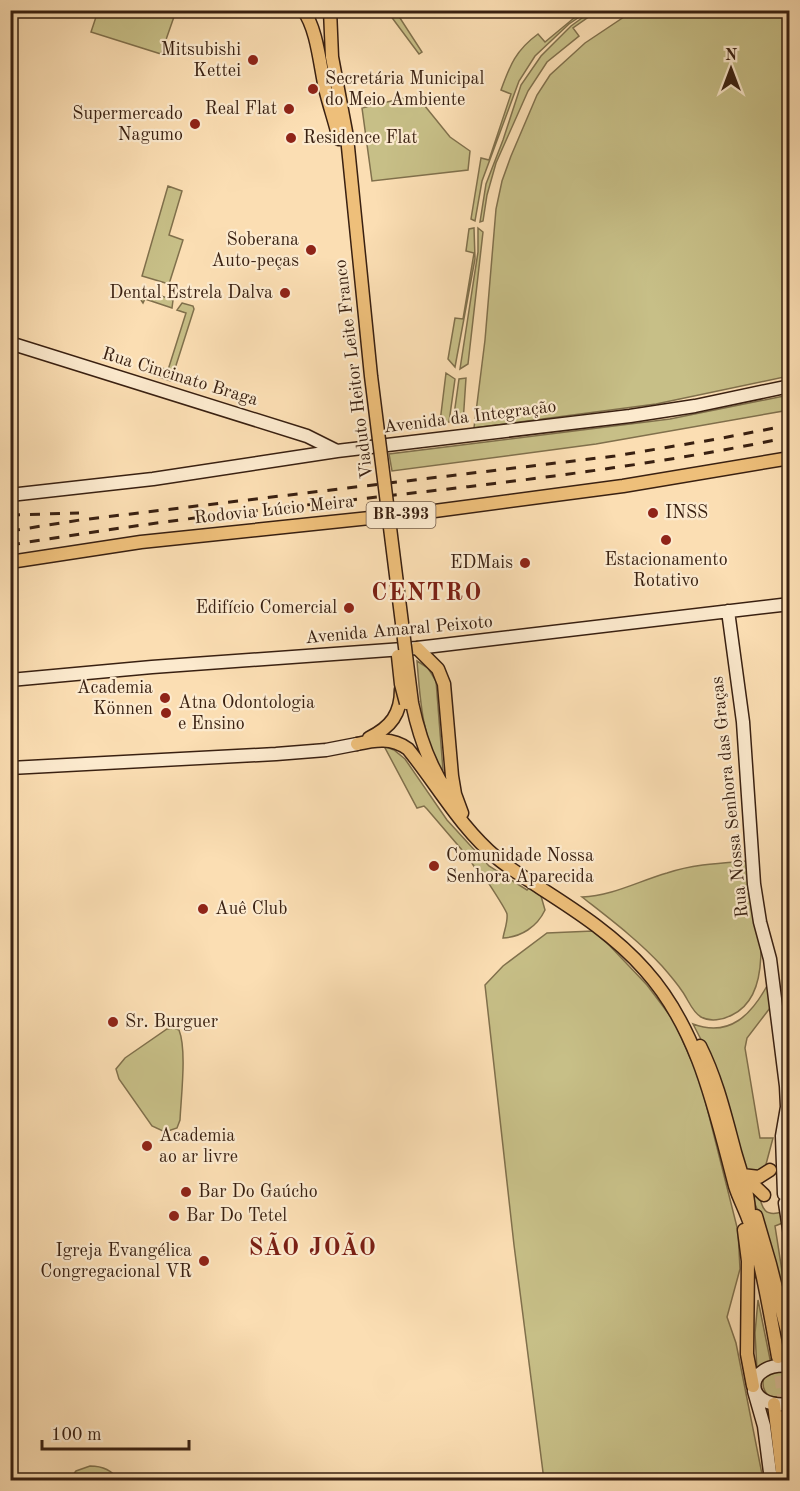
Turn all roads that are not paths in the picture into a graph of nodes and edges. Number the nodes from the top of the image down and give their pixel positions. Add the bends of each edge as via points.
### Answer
1 (330, 10) edge
2 (305, 12) edge
3 (343, 138) junction
4 (10, 343) edge
5 (789, 386) edge
6 (307, 436) junction
7 (337, 451) junction
8 (306, 456) junction
9 (789, 458) edge
10 (10, 495) edge
11 (10, 562) edge
12 (789, 604) edge
13 (728, 611) junction
14 (417, 648) junction
15 (10, 680) edge
16 (406, 704) junction
17 (357, 744) junction
18 (10, 768) edge
19 (442, 798) junction
20 (462, 813) junction
21 (770, 1170) dead end
22 (742, 1175) junction
23 (764, 1195) dead end
24 (744, 1197) junction
25 (789, 1235) edge
26 (789, 1343) edge
27 (778, 1357) tunnel mouth
28 (789, 1366) edge
29 (754, 1388) junction
30 (772, 1404) junction
31 (788, 1409) edge
32 (764, 1426) junction
33 (789, 1443) edge
34 (771, 1480) edge
35 (783, 1480) edge

1 - 3 main road
2 - 3 main road
3 - 16 main road, Viaduto Heitor Leite Franco, bridge
3 - 16 main road, bridge via 374,467
4 - 6 street, Rua Cincinato Braga
5 - 7 street, Avenida da Integração via 630,416
6 - 7 street, Rua Cincinato Braga
6 - 8 street via 314,449
7 - 8 street, Avenida da Integração
8 - 10 street, Avenida da Integração
9 - 11 main road, Rodovia Lúcio Meira / BR-393 via 623,486 427,512 141,542
12 - 13 street, Avenida Amaral Peixoto
13 - 14 street, Avenida Amaral Peixoto
13 - 25 street, Rua Nossa Senhora das Graças via 743,722 754,885 770,959 786,1086 782,1136
14 - 15 street, Avenida Amaral Peixoto
14 - 20 main road via 438,669 444,684 452,776
16 - 17 main road via 387,727
16 - 19 main road via 417,747
16 - 20 main road via 430,761
17 - 18 street via 317,751
17 - 19 main road via 387,740 403,746
19 - 24 main road via 495,857 605,933 657,984 695,1053
20 - 22 main road via 497,850 617,934 662,979 685,1014 711,1068
21 - 22 main road via 759,1177
22 - 23 main road
22 - 24 main road
24 - 26 main road via 765,1247
24 - 27 main road
24 - 29 main road via 747,1354
28 - 29 street via 765,1370 755,1378
29 - 30 street
29 - 32 street
30 - 31 street
30 - 32 street
30 - 35 main road
31 - 33 main road
32 - 34 street

